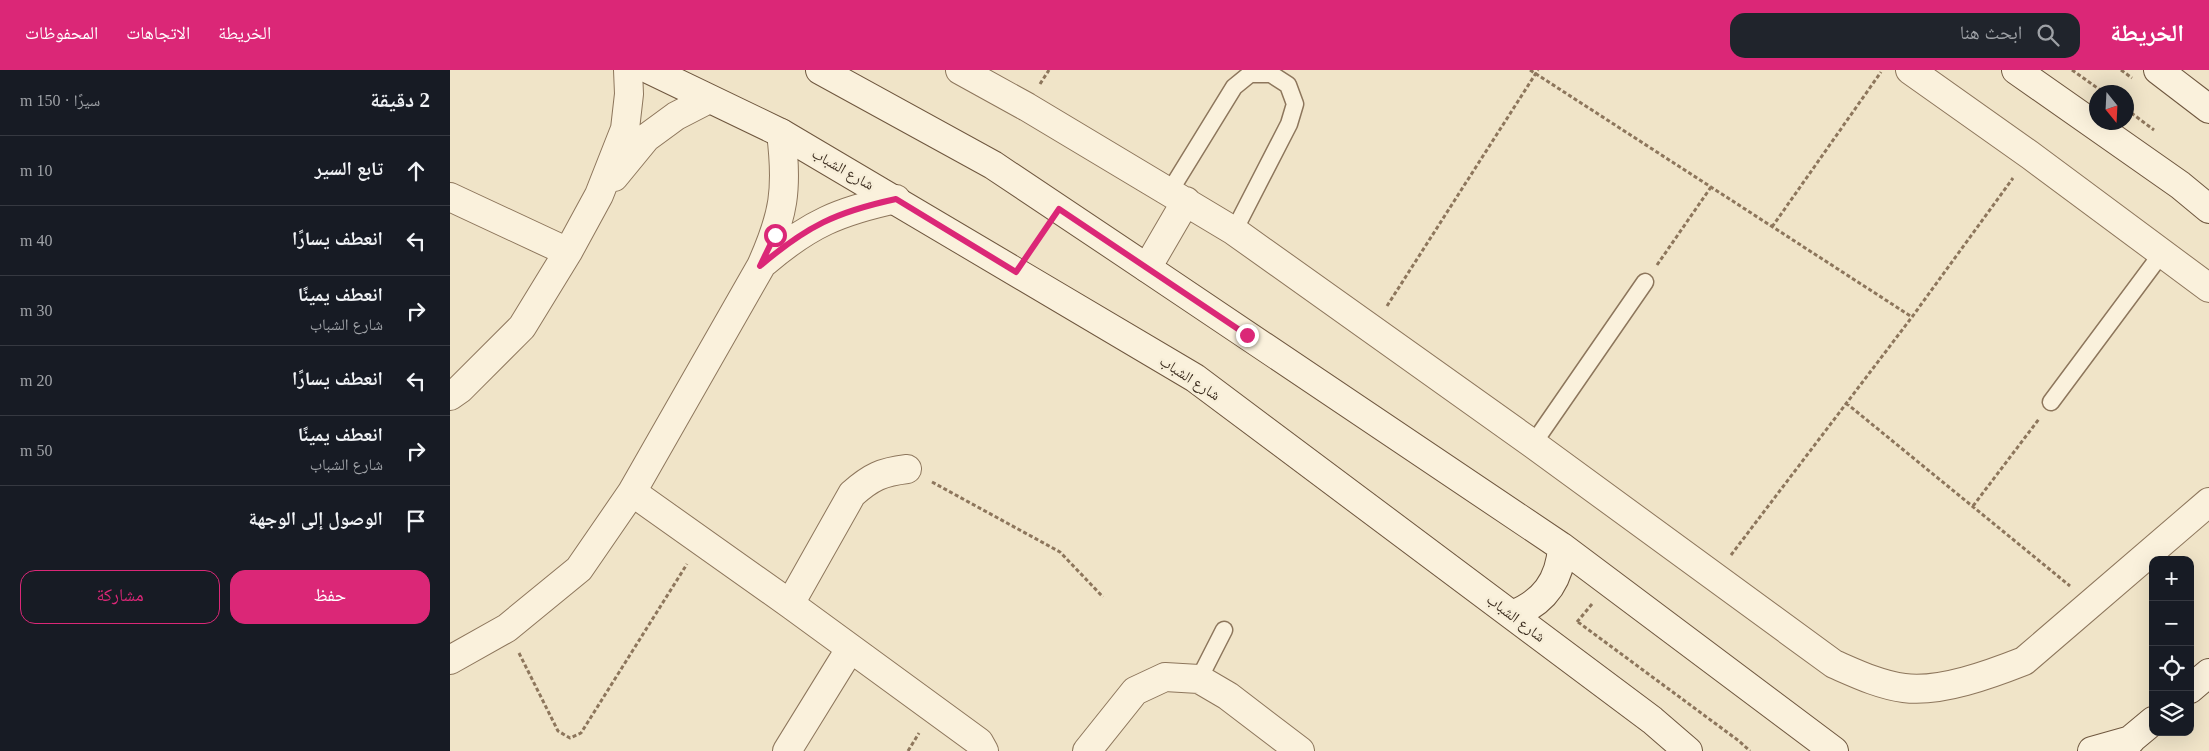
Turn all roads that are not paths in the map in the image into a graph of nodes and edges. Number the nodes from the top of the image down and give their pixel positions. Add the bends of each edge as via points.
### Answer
1 (628, 70) edge
2 (650, 70) edge
3 (820, 70) edge
4 (960, 70) edge
5 (1910, 70) edge
6 (2016, 70) edge
7 (2158, 70) edge
8 (709, 99) junction
9 (2209, 109) edge
10 (781, 133) junction
11 (599, 195) junction
12 (1178, 196) junction
13 (450, 197) edge
14 (896, 199) junction
15 (2209, 209) edge
16 (1234, 231) junction
17 (568, 252) junction
18 (2162, 253) junction
19 (760, 266) junction
20 (1146, 268) junction
21 (1646, 282) road end
22 (2209, 288) edge
23 (453, 390) edge
24 (2052, 402) road end
25 (1534, 444) junction
26 (907, 469) road end
27 (632, 492) junction
28 (2209, 502) edge
29 (1562, 547) junction
30 (790, 604) junction
31 (1512, 615) junction
32 (1224, 630) dead end
33 (850, 649) junction
34 (450, 660) edge
35 (2209, 673) edge
36 (1199, 679) junction
37 (2194, 686) edge
38 (2149, 724) edge
39 (2124, 745) edge
40 (1683, 749) edge
41 (787, 751) edge
42 (984, 751) edge
43 (1087, 751) edge
44 (1300, 751) edge
45 (1834, 751) edge
46 (2092, 751) edge

1 - 11 street via 625,129
2 - 8 street, شارع الشباب
3 - 20 street via 993,165
4 - 12 street via 1028,106
5 - 18 street
6 - 15 street via 2180,185
7 - 9 street
8 - 10 street, شارع الشباب
8 - 11 street via 676,116 646,138
10 - 14 street, شارع الشباب
10 - 19 street via 785,167 784,202 775,235
11 - 17 street
12 - 16 street
12 - 16 lane via 1234,87 1250,74 1271,74 1288,85 1295,104 1289,124
12 - 20 street
13 - 17 street
14 - 19 street via 858,207 822,221 790,241
14 - 31 street, شارع الشباب via 1195,378
16 - 25 street
17 - 23 street via 522,327
18 - 22 street
18 - 24 lane
19 - 27 street
20 - 29 street
21 - 25 lane
25 - 28 street via 1834,664 1869,679 1905,688 1945,686 2024,661
26 - 30 street via 886,472 867,480 852,494
27 - 30 street
27 - 34 street via 579,568 507,628
29 - 31 street via 1561,562 1549,590 1526,609
29 - 45 street
30 - 33 street
31 - 40 street, شارع الشباب via 1652,720
32 - 36 lane
33 - 41 street
33 - 42 street via 979,742
35 - 37 street
36 - 43 street via 1165,677 1135,691
36 - 44 street via 1228,696
38 - 39 street
39 - 46 street

